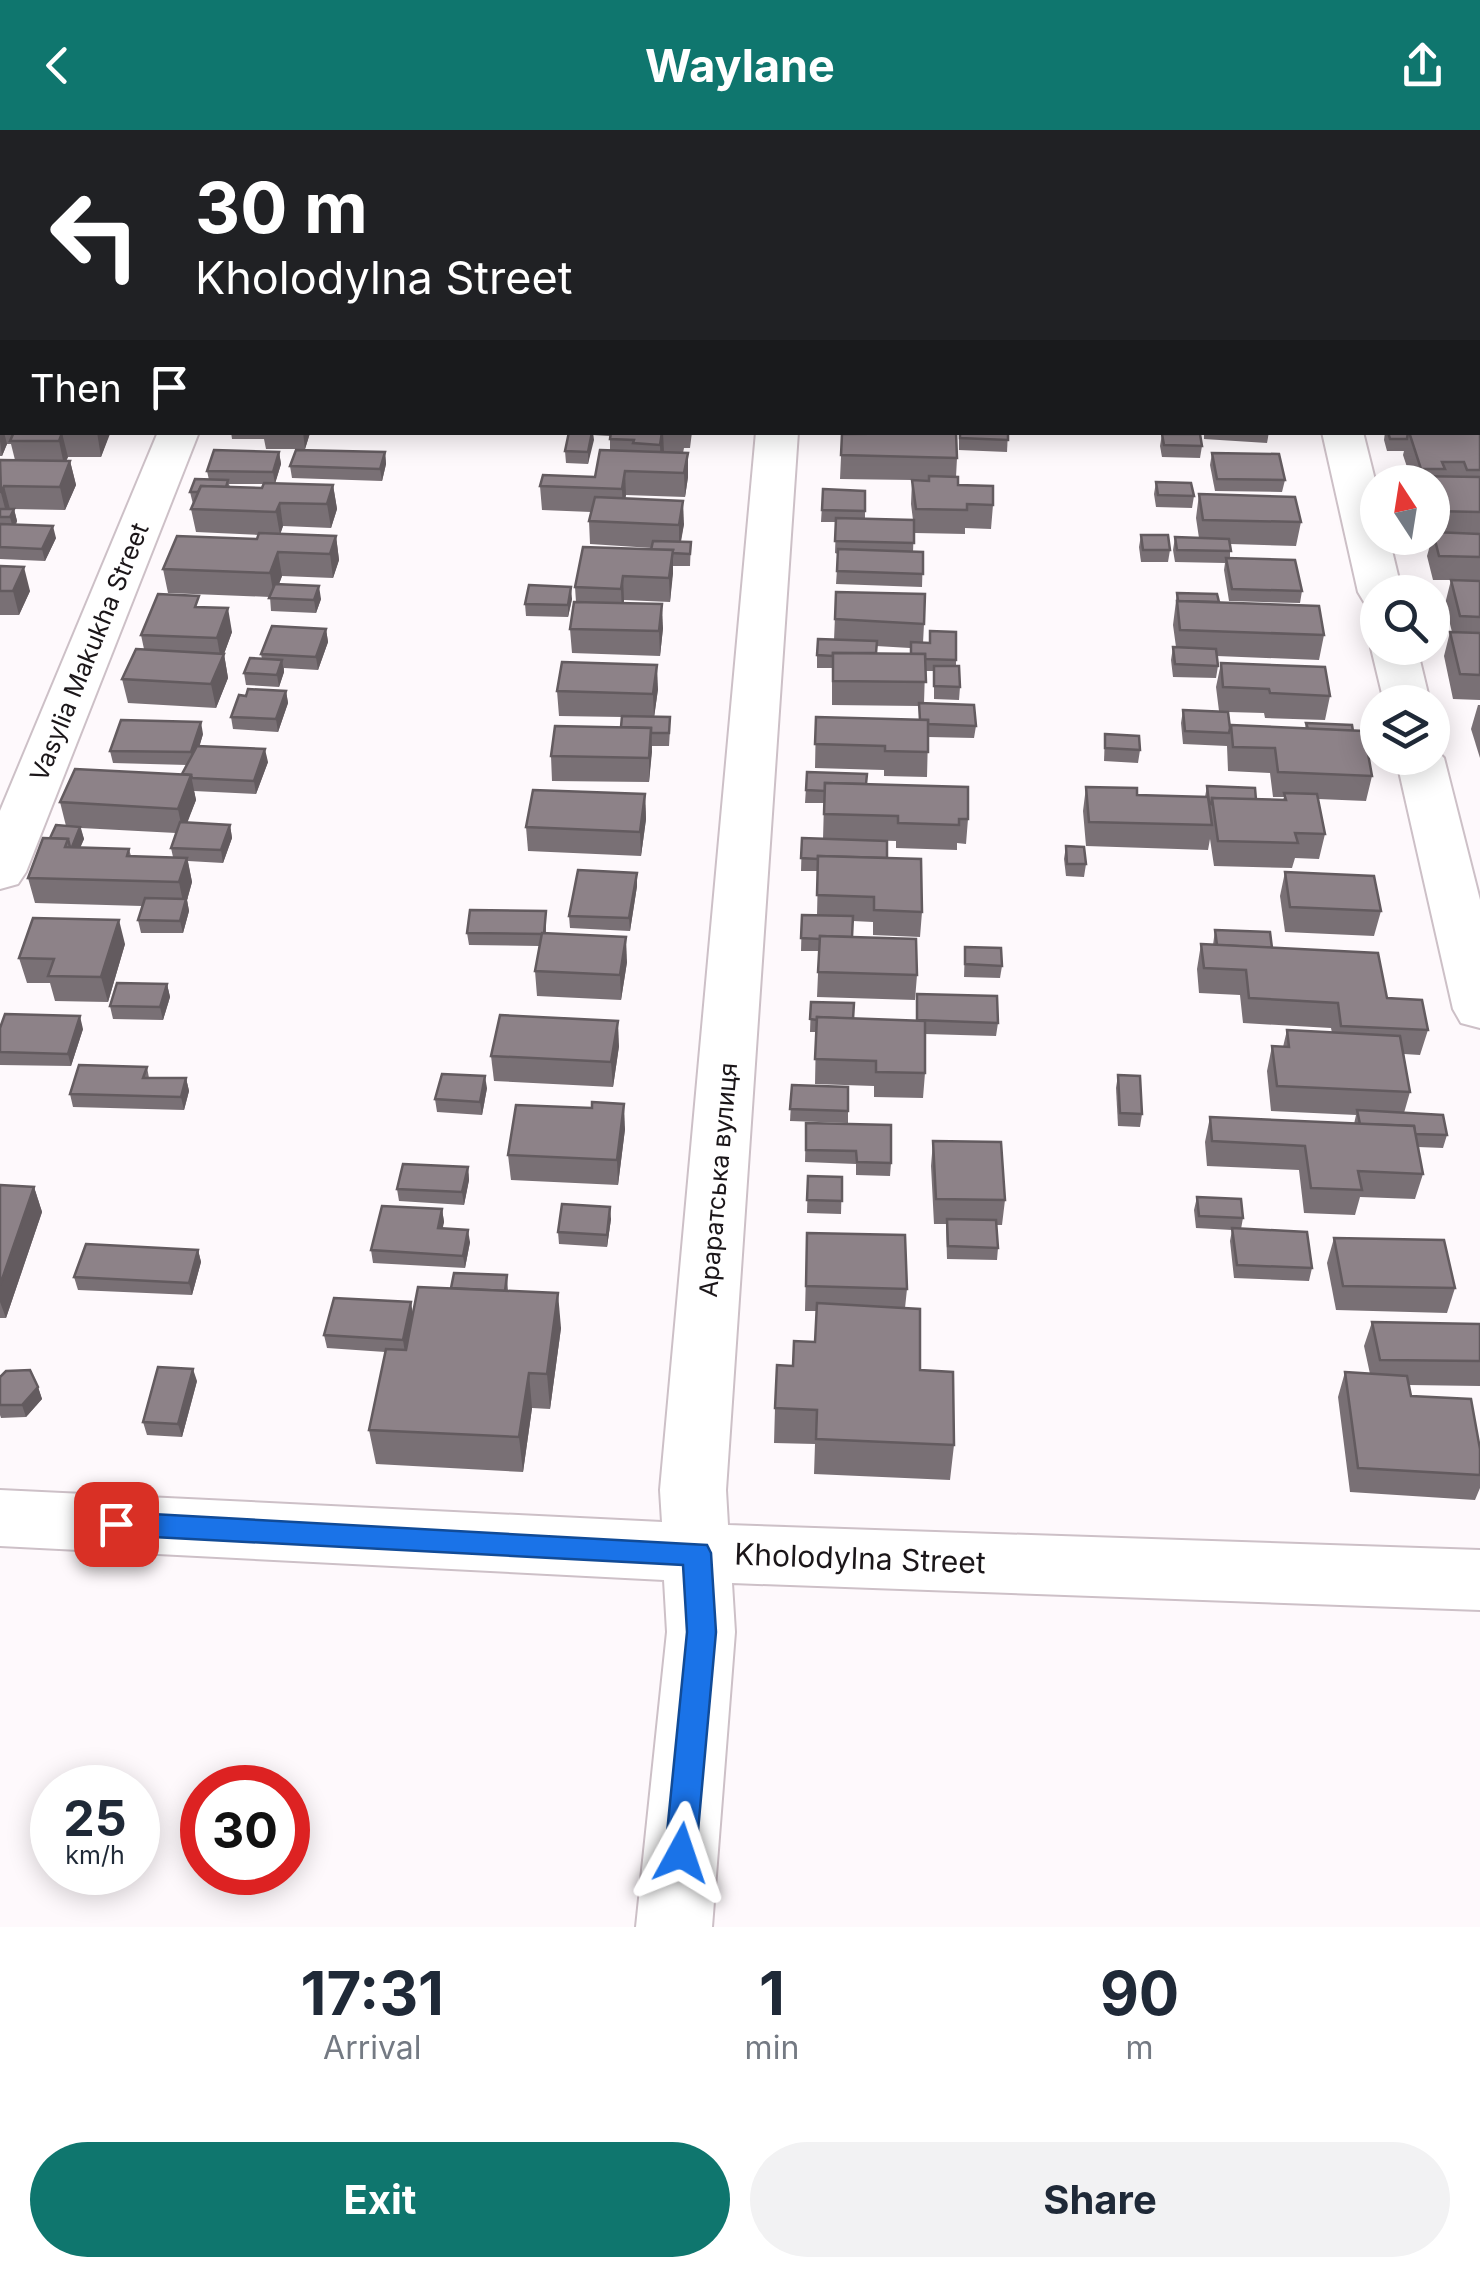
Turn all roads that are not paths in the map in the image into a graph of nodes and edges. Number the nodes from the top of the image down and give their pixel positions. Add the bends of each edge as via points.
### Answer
1 (178, 435) edge
2 (776, 435) edge
3 (1343, 435) edge
4 (1376, 575) edge
5 (1424, 775) edge
6 (0, 872) edge
7 (1480, 1009) edge
8 (0, 1518) edge
9 (697, 1553) junction
10 (1480, 1580) edge
11 (674, 1927) edge

1 - 6 street, Vasylia Makukha Street
2 - 9 street, Араратська вулиця via 693,1490
3 - 4 street
5 - 7 street
8 - 9 street, Kholodylna Street
9 - 10 street, Kholodylna Street
9 - 11 street, Араратська вулиця via 701,1632

